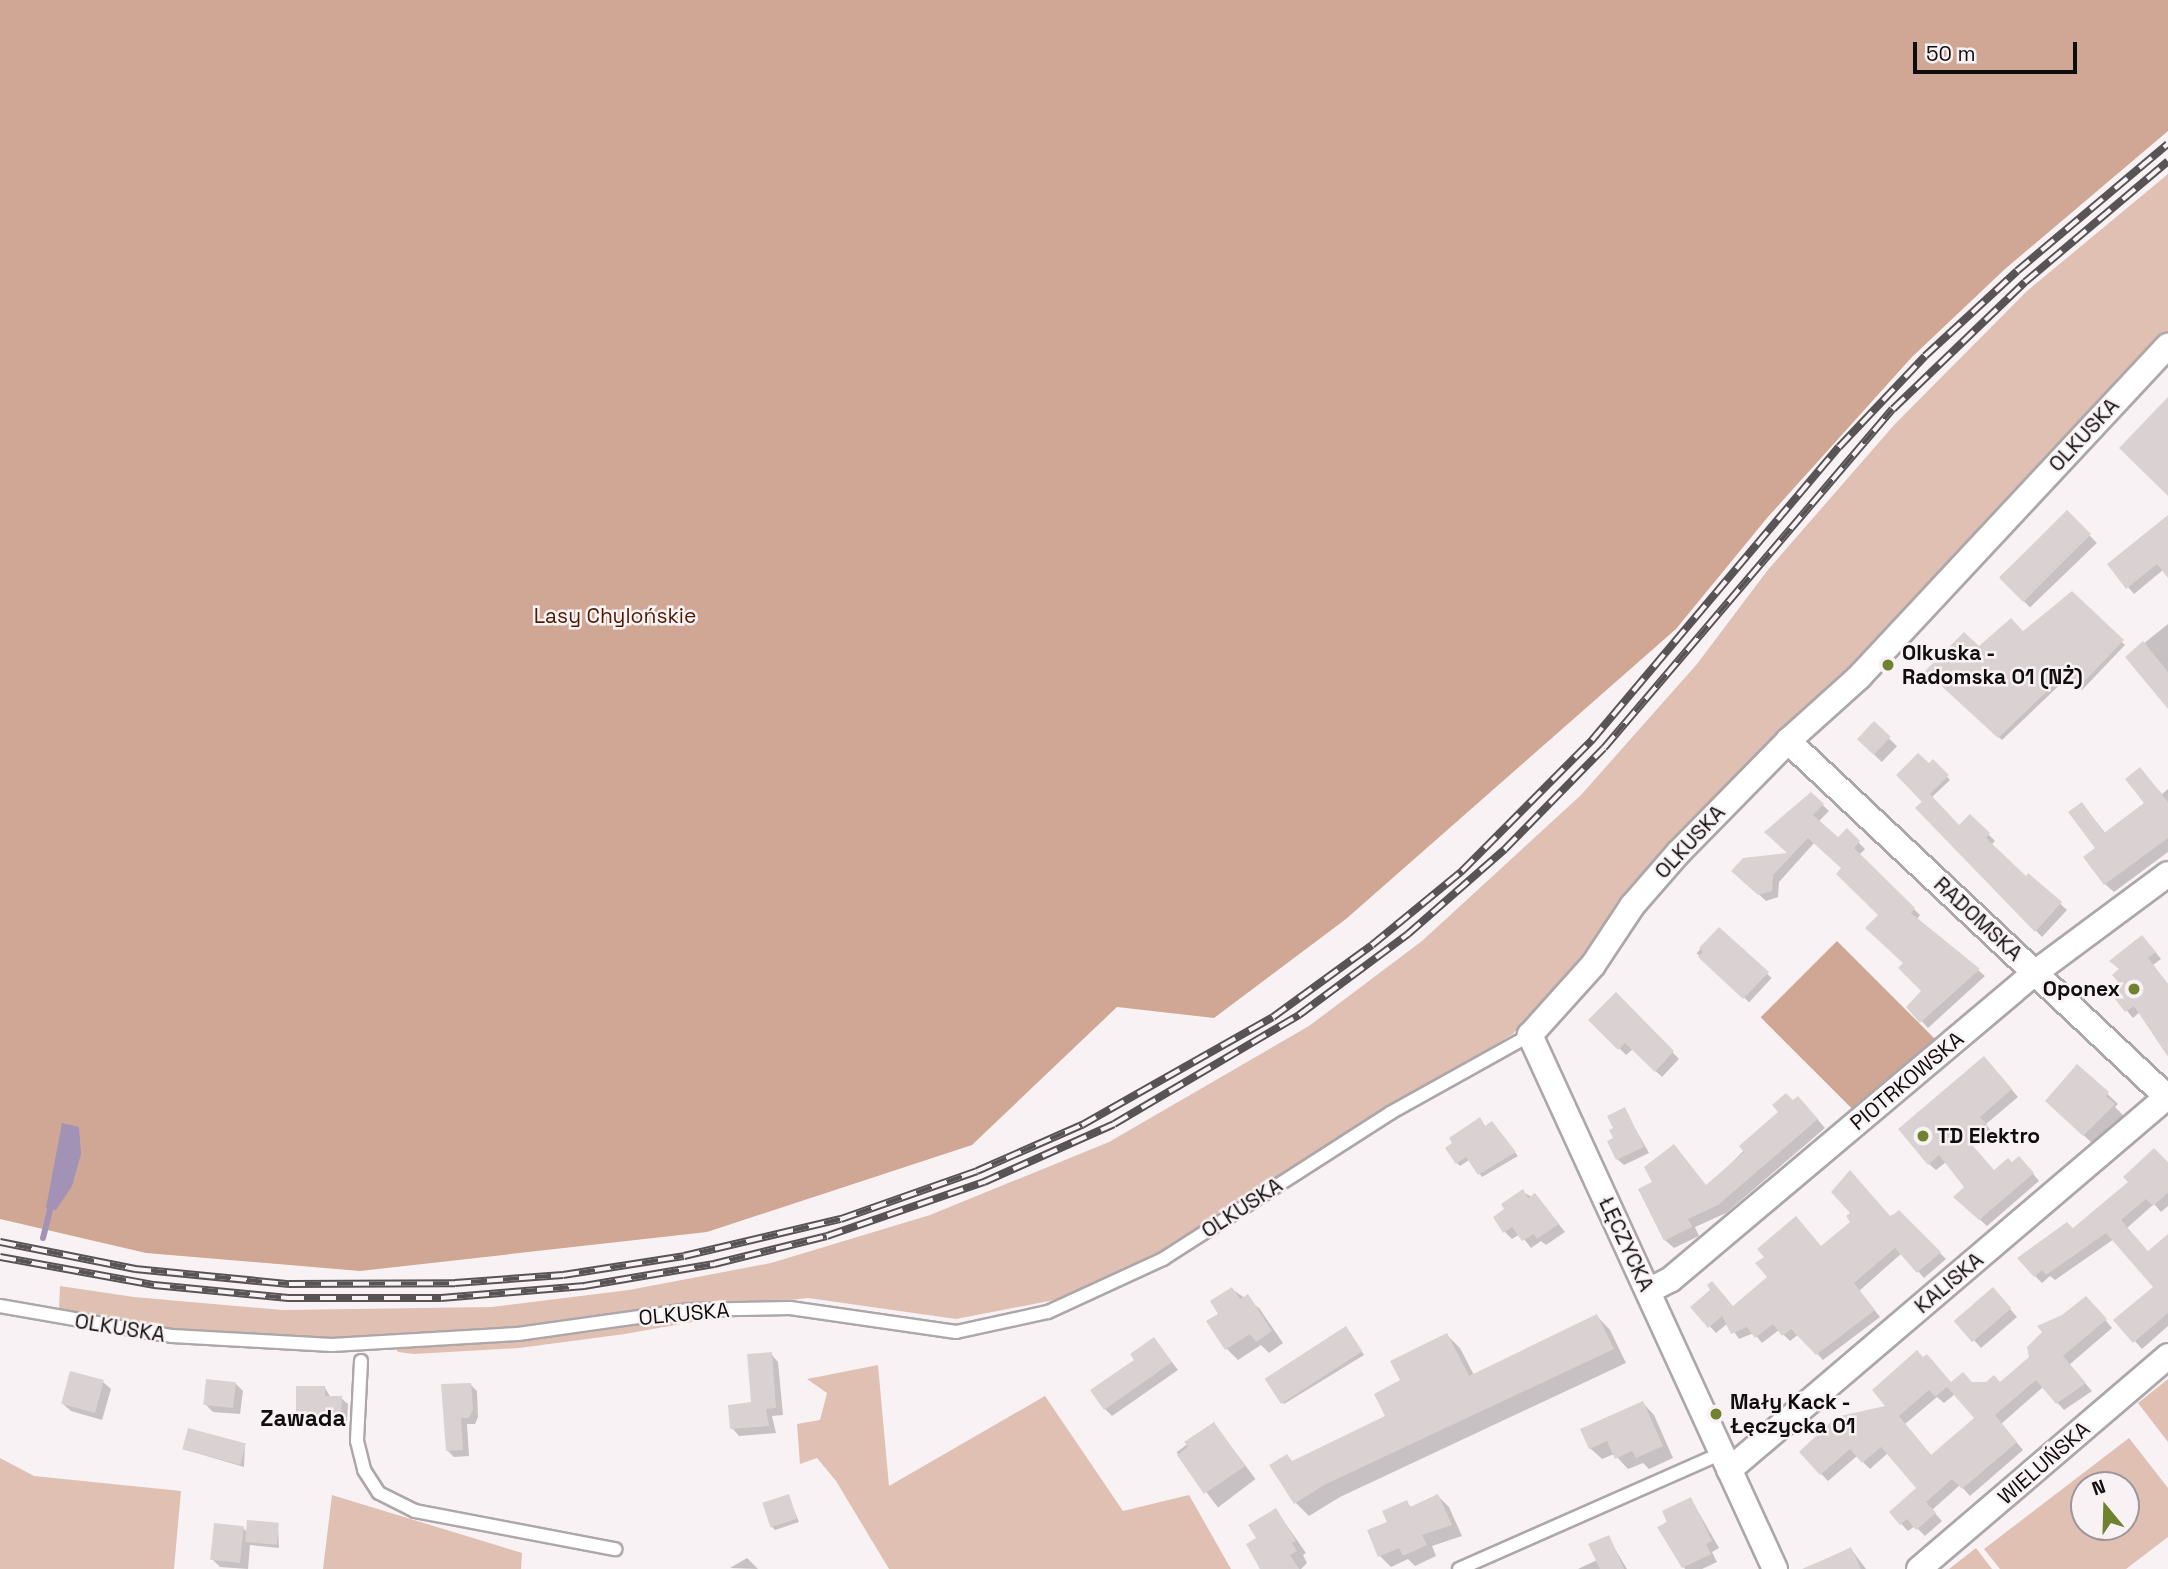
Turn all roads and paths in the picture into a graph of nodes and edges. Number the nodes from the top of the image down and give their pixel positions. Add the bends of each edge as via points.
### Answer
1 (2168, 346) edge
2 (1788, 741) junction
3 (2168, 874) edge
4 (2036, 972) junction
5 (1530, 1035) junction
6 (2168, 1097) edge
7 (1648, 1291) junction
8 (0, 1306) edge
9 (2168, 1356) edge
10 (360, 1360) dead end
11 (1725, 1462) junction
12 (615, 1549) dead end
13 (1459, 1569) edge
14 (1775, 1569) edge
15 (1919, 1569) edge

1 - 2 street, OLKUSKA via 1859,677
2 - 4 street, RADOMSKA
2 - 5 street, OLKUSKA via 1632,906 1593,965
3 - 4 street, PIOTRKOWSKA
4 - 6 street, RADOMSKA
4 - 7 street, PIOTRKOWSKA via 1670,1280
5 - 7 street, ŁĘCZYCKA
5 - 8 lane, OLKUSKA via 1390,1113 1163,1259 1048,1312 956,1332 768,1309 689,1310 518,1334 331,1345 172,1336
6 - 11 street, KALISKA
7 - 11 street, ŁĘCZYCKA
9 - 15 street, WIELUŃSKA
10 - 12 lane via 357,1441 364,1470 379,1493 415,1511
11 - 13 lane
11 - 14 street, ŁĘCZYCKA

